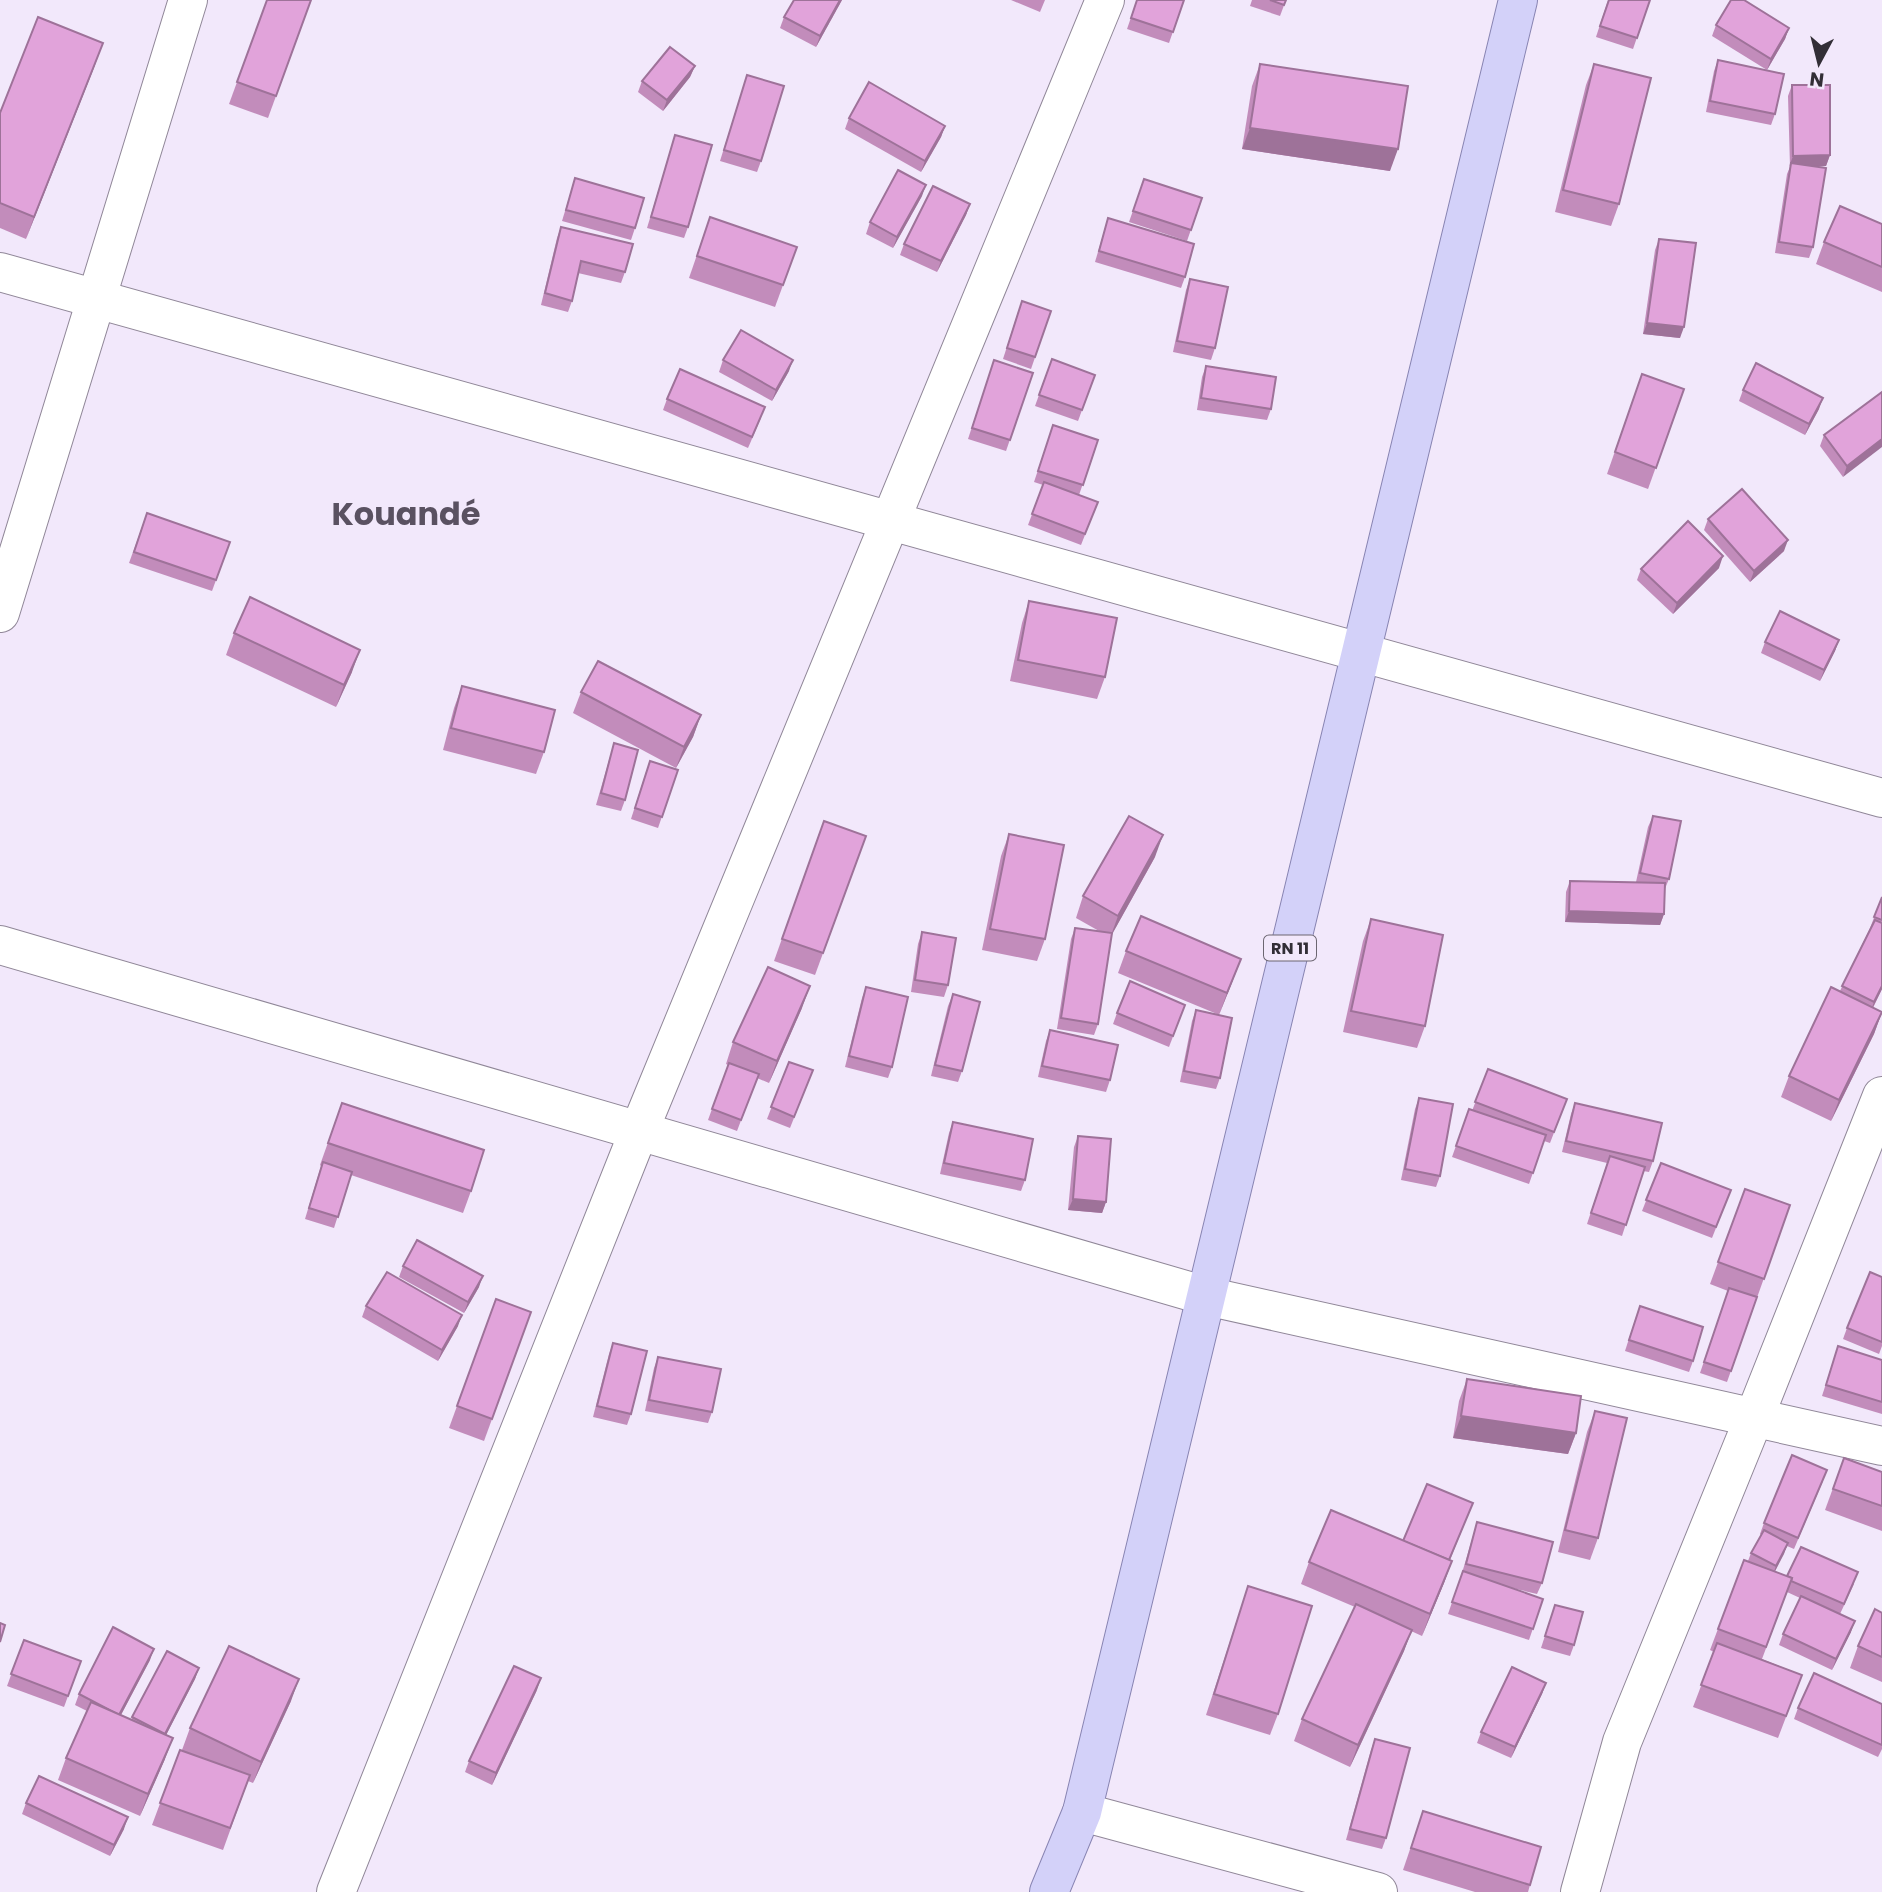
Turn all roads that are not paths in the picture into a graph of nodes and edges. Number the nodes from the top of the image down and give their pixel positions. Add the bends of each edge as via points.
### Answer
1 (188, 0) edge
2 (1105, 0) edge
3 (1518, 0) edge
4 (0, 272) edge
5 (97, 299) junction
6 (891, 520) junction
7 (0, 612) edge
8 (1361, 652) junction
9 (1882, 798) edge
10 (0, 945) edge
11 (1882, 1096) edge
12 (639, 1131) junction
13 (1206, 1296) junction
14 (1754, 1418) junction
15 (1882, 1446) edge
16 (1082, 1812) junction
17 (336, 1892) edge
18 (1049, 1892) edge
19 (1378, 1892) edge
20 (1580, 1892) edge

1 - 5 street
2 - 6 street
3 - 8 main road, RN 11
4 - 5 street
5 - 6 street
5 - 7 street
6 - 8 street
6 - 12 street
8 - 9 street
8 - 13 main road, RN 11
10 - 12 street
11 - 14 street
12 - 13 street
12 - 17 street
13 - 14 street
13 - 16 main road, RN 11
14 - 15 street
14 - 20 street via 1622,1742
16 - 18 main road, RN 11
16 - 19 street

